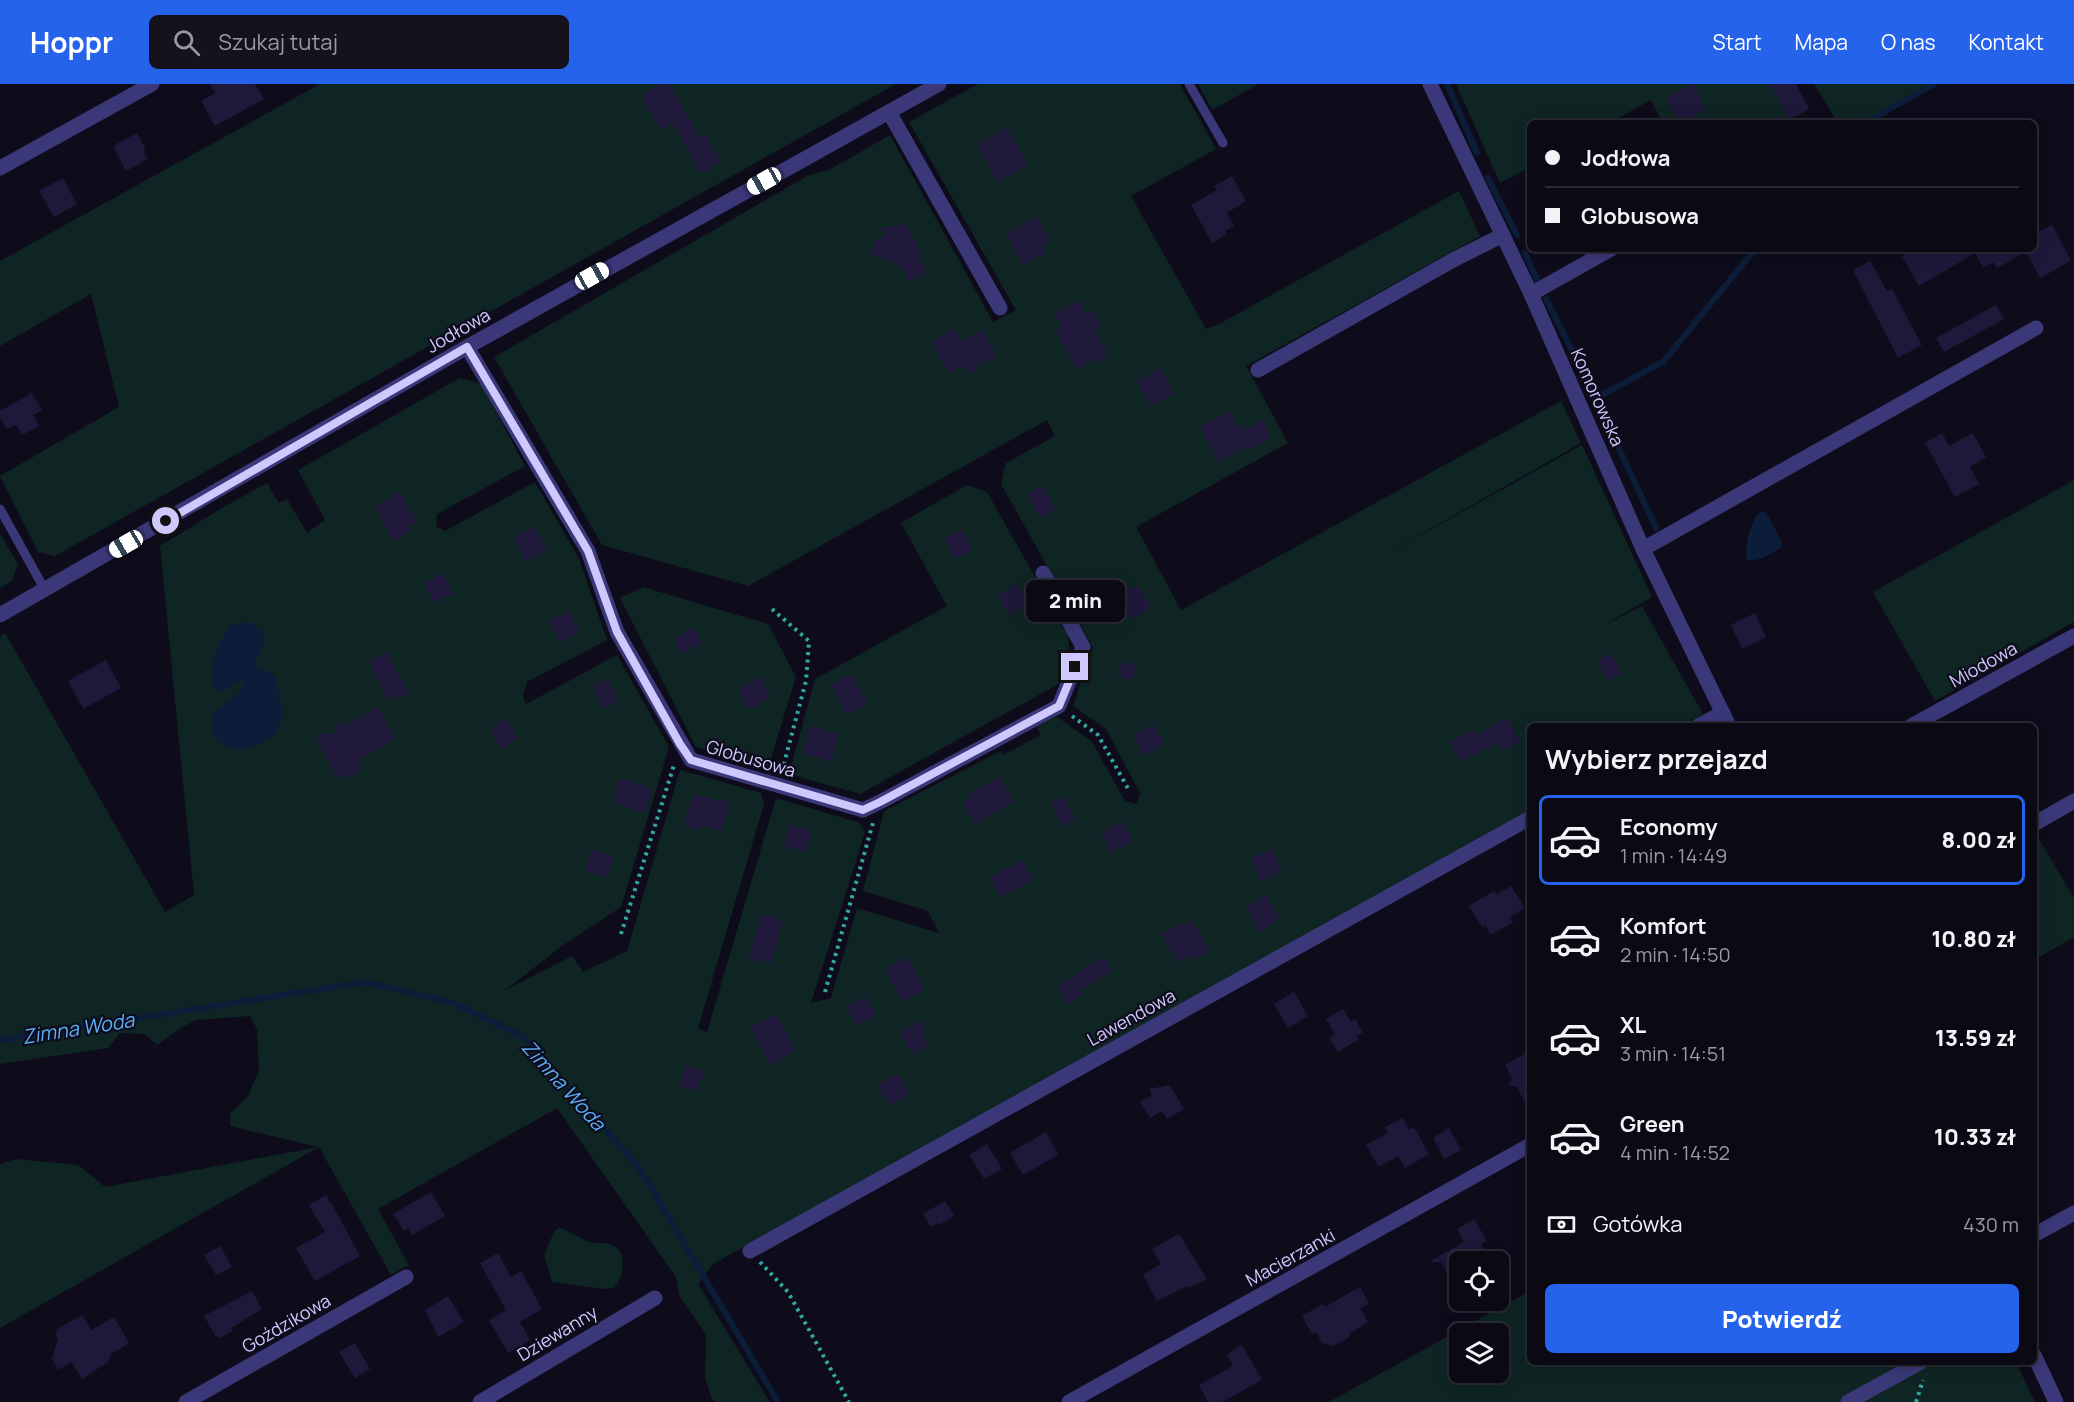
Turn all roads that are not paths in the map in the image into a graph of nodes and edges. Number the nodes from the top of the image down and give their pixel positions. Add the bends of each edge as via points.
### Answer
1 (152, 84) edge
2 (939, 84) edge
3 (1189, 84) edge
4 (1430, 84) edge
5 (889, 112) junction
6 (1223, 142) dead end
7 (0, 168) edge
8 (1503, 235) junction
9 (1606, 252) edge
10 (1531, 294) junction
11 (1000, 308) dead end
12 (2036, 328) dead end
13 (467, 347) junction
14 (1258, 370) dead end
15 (0, 509) edge
16 (1643, 549) junction
17 (1042, 573) dead end
18 (45, 591) junction
19 (0, 615) edge
20 (2074, 636) edge
21 (1726, 720) edge
22 (1916, 723) edge
23 (2074, 801) edge
24 (1527, 820) edge
25 (2037, 822) edge
26 (1527, 1147) edge
27 (2074, 1213) edge
28 (2037, 1232) edge
29 (750, 1251) road end
30 (405, 1277) dead end
31 (655, 1298) dead end
32 (2037, 1361) edge
33 (1916, 1365) edge
34 (186, 1402) edge
35 (480, 1402) edge
36 (1070, 1402) edge
37 (1848, 1402) edge
38 (2056, 1402) edge

1 - 7 street
2 - 5 street, Jodłowa
3 - 6 lane
4 - 8 street, Komorowska
5 - 11 street
5 - 13 street, Jodłowa
8 - 10 street, Komorowska
8 - 14 street
9 - 10 street
10 - 16 street, Komorowska
12 - 16 street
13 - 17 street, Globusowa via 588,551 617,632 691,760 863,810 880,802 1059,706 1083,647
13 - 18 street, Jodłowa
15 - 18 lane
16 - 21 street, Komorowska
18 - 19 street, Jodłowa
20 - 22 street, Miodowa
23 - 25 street
24 - 29 street, Lawendowa
26 - 36 street, Macierzanki
27 - 28 street
30 - 34 street, Goździkowa
31 - 35 street, Dziewanny
32 - 38 street
33 - 37 street

